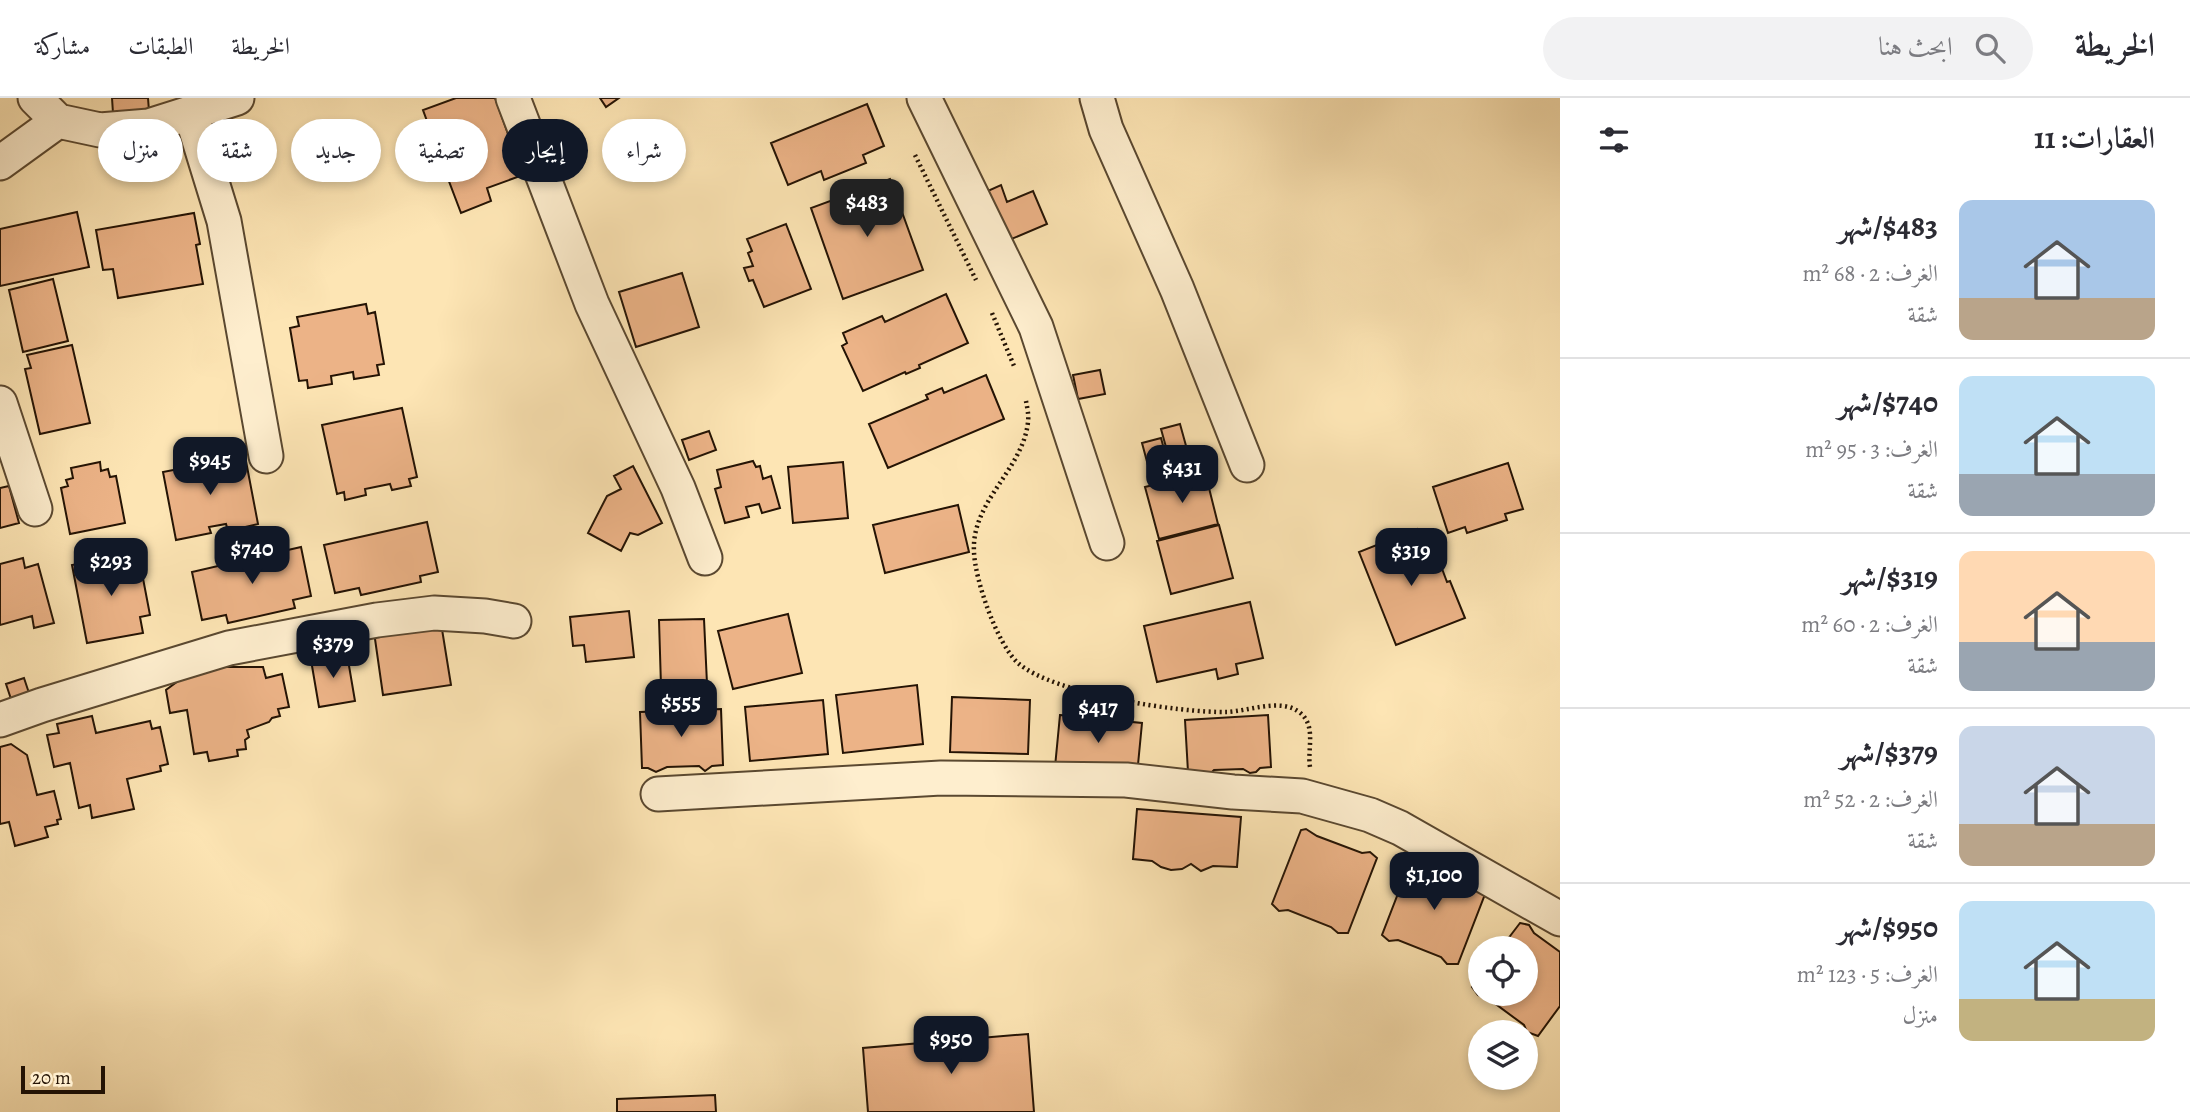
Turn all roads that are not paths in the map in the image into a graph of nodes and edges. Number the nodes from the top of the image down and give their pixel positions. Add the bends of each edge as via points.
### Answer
1 (237, 98) edge
2 (513, 98) edge
3 (924, 98) edge
4 (1097, 98) edge
5 (47, 109) edge
6 (191, 114) junction
7 (0, 163) edge
8 (0, 403) edge
9 (266, 456) dead end
10 (1247, 464) dead end
11 (35, 509) dead end
12 (1107, 543) dead end
13 (705, 558) dead end
14 (514, 621) dead end
15 (0, 720) edge
16 (658, 794) dead end
17 (1560, 919) edge

1 - 6 street
2 - 13 street via 592,304 678,488
3 - 12 street via 1036,327
4 - 10 street
5 - 6 street via 100,130 149,127
5 - 7 street
6 - 9 street via 224,221
8 - 11 street
14 - 15 street via 434,613 229,648
16 - 17 street via 941,778 1126,780 1302,796 1400,828

